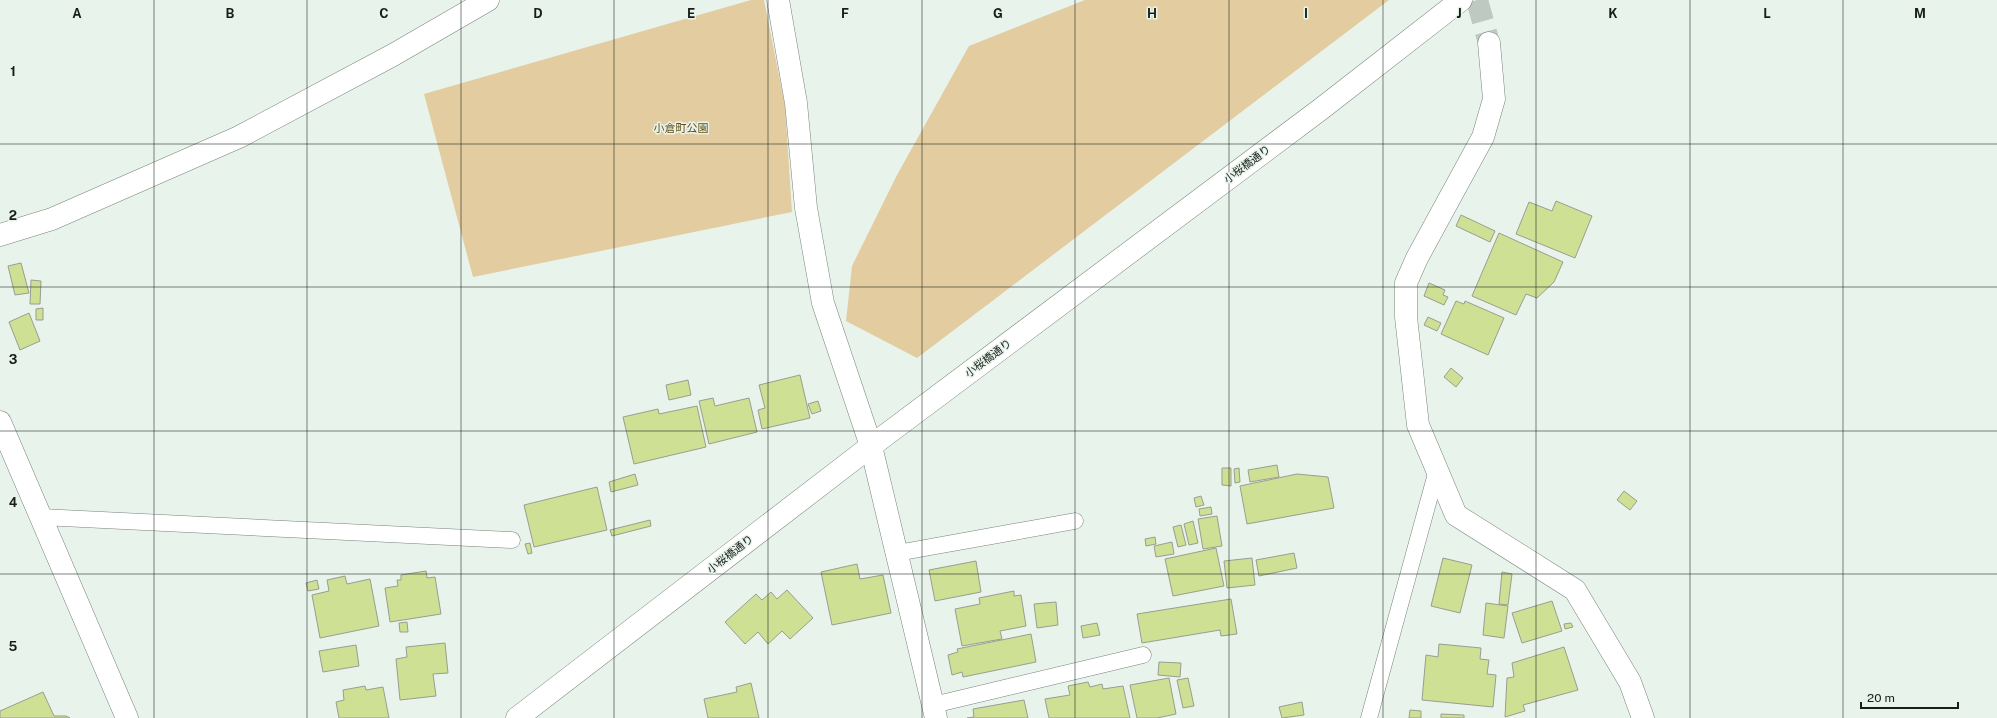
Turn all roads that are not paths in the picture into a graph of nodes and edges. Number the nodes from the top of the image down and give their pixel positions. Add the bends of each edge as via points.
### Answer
1 (488, 0) edge
2 (778, 0) edge
3 (1461, 0) edge
4 (1489, 44) tunnel mouth
5 (0, 235) edge
6 (0, 422) edge
7 (871, 446) junction
8 (1437, 470) junction
9 (41, 517) junction
10 (1075, 521) dead end
11 (512, 540) dead end
12 (897, 553) junction
13 (1143, 655) dead end
14 (935, 711) edge
15 (128, 718) edge
16 (518, 718) edge
17 (1369, 718) edge
18 (1643, 718) edge

1 - 5 street via 393,55 239,137 52,219
2 - 7 street via 796,103 806,208 823,303
3 - 7 street, 小桜橋通り
4 - 8 street via 1494,99 1483,137 1406,283 1406,317 1418,425
6 - 9 street
7 - 12 street
7 - 16 street, 小桜橋通り
8 - 17 lane
8 - 18 street via 1456,515 1575,590 1630,682
9 - 11 lane
9 - 15 street
10 - 12 lane
12 - 14 street
13 - 14 lane

